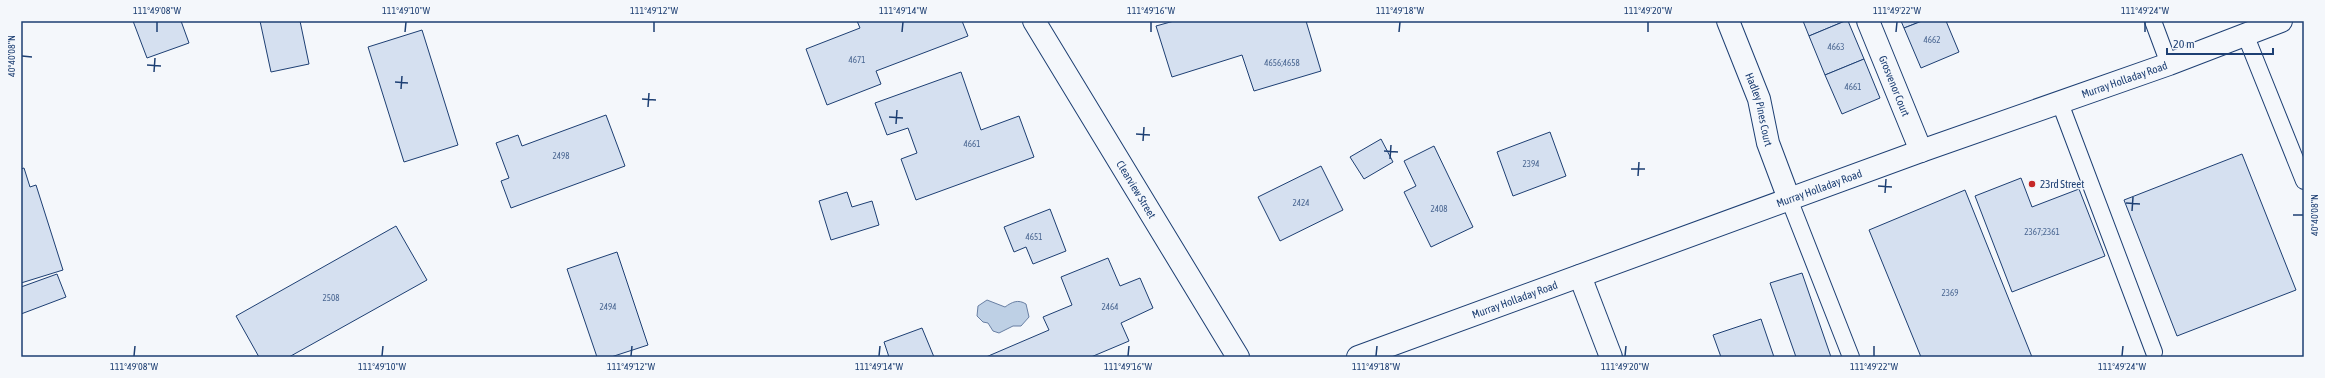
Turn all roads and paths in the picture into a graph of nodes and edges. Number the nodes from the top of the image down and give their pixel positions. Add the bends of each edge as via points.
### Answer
1 (1034, 21) edge
2 (1728, 21) edge
3 (1868, 21) edge
4 (2154, 21) edge
5 (2281, 21) edge
6 (2245, 34) junction
7 (2169, 64) junction
8 (2060, 103) junction
9 (1921, 151) junction
10 (2304, 180) edge
11 (1789, 199) junction
12 (1580, 276) junction
13 (2154, 352) dead end
14 (1238, 357) edge
15 (1358, 357) edge
16 (1612, 357) edge
17 (1851, 357) edge

1 - 14 street, Clearview Street
2 - 11 street, Hadley Pines Court via 1759,99 1768,144
3 - 9 street, Grosvenor Court
4 - 7 lane
5 - 6 street, Murray Holladay Road
6 - 7 street, Murray Holladay Road
6 - 10 lane
7 - 8 street, Murray Holladay Road
8 - 9 street, Murray Holladay Road
8 - 13 lane
9 - 11 street, Murray Holladay Road
11 - 12 street, Murray Holladay Road
11 - 17 lane
12 - 15 street, Murray Holladay Road
12 - 16 street

